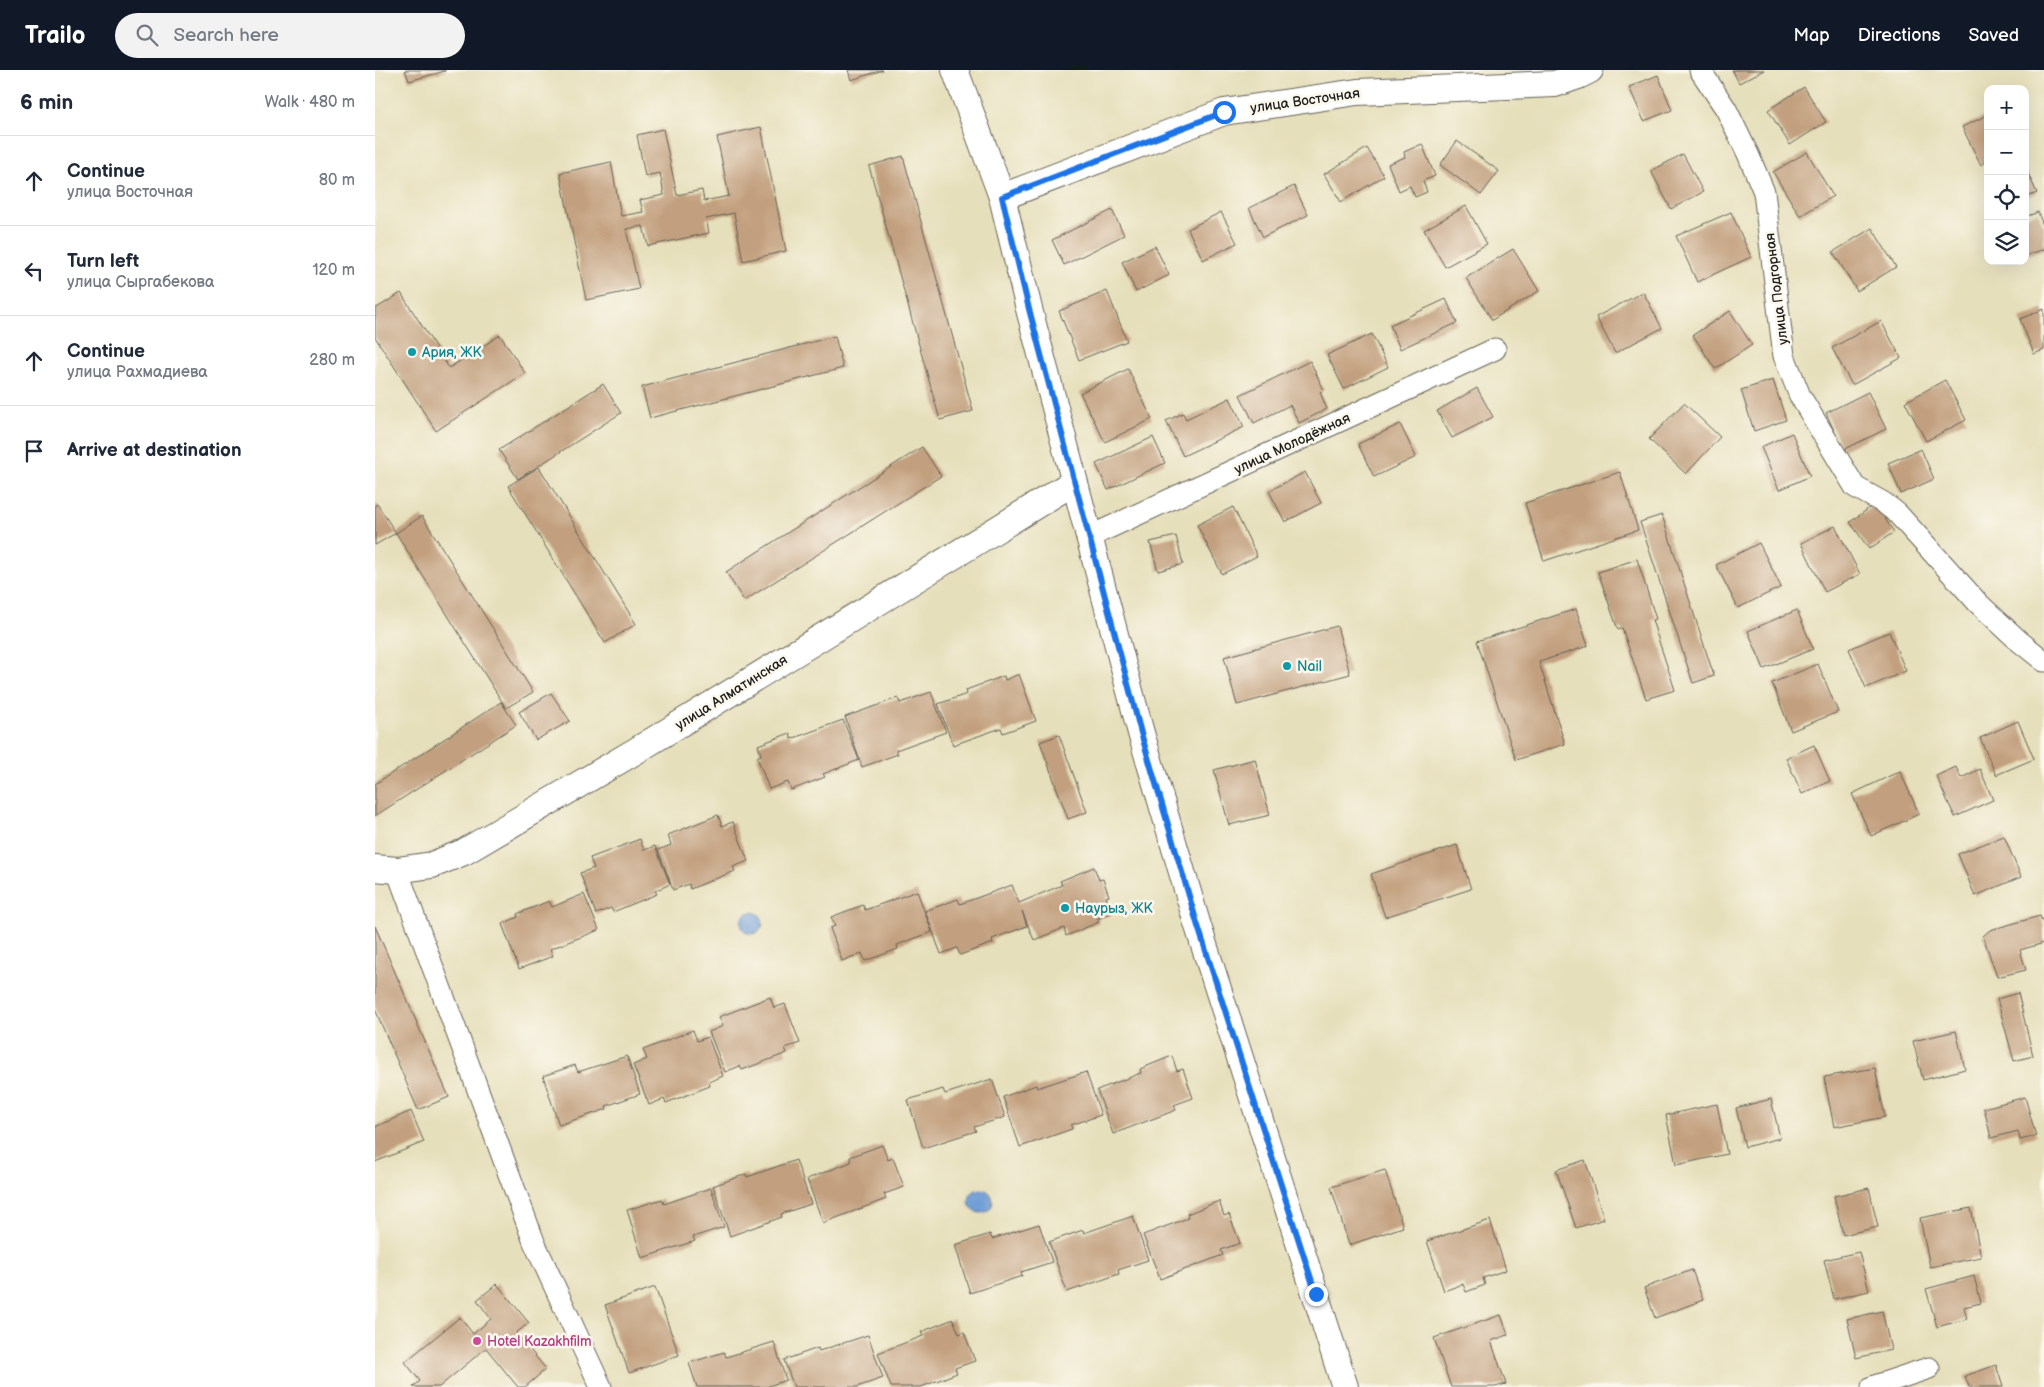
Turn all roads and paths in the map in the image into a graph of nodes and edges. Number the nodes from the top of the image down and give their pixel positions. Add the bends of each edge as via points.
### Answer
1 (955, 70) edge
2 (1590, 70) edge
3 (1700, 70) edge
4 (1002, 197) junction
5 (1495, 349) dead end
6 (1074, 482) junction
7 (1089, 537) junction
8 (2044, 660) edge
9 (386, 869) edge
10 (1929, 1368) dead end
11 (601, 1387) edge
12 (1345, 1387) edge
13 (1872, 1387) edge

1 - 4 street
2 - 4 street, улица Восточная via 1555,84 1357,92 1224,112
3 - 8 street, улица Подгорная via 1726,108 1764,192 1784,356 1805,404 1855,488 1897,513 1977,603
4 - 6 street
5 - 7 street, улица Молодёжная
6 - 7 street
6 - 9 street, улица Алматинская via 634,752 464,852 432,865
7 - 12 street via 1141,733 1197,923
9 - 11 street via 534,1242
10 - 13 street

